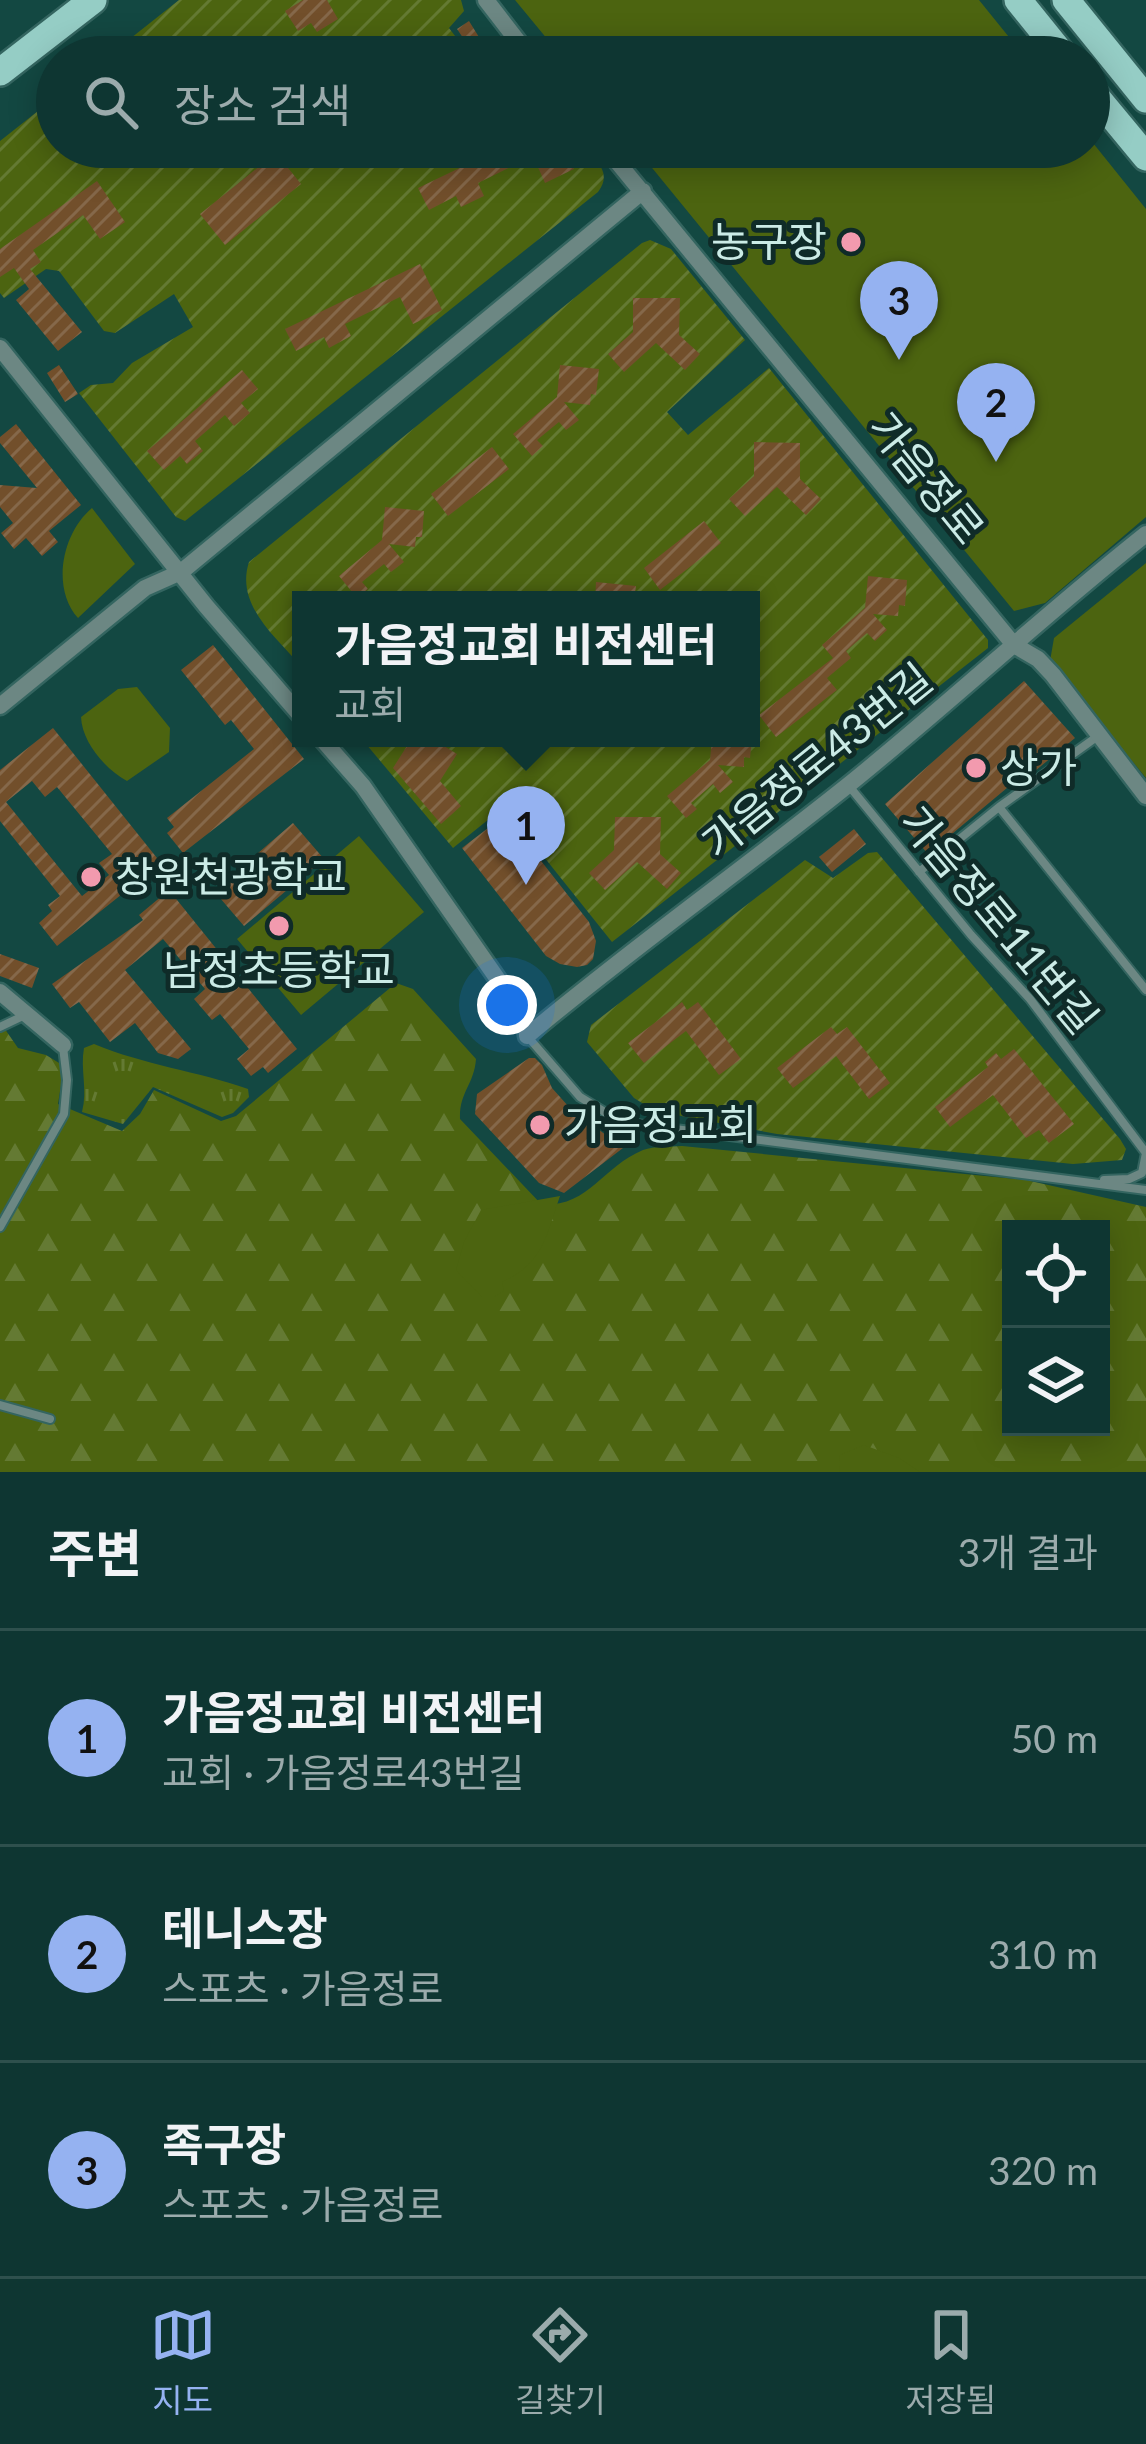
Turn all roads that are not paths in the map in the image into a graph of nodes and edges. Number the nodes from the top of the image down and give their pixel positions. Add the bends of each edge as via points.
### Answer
1 (94, 0) edge
2 (486, 0) edge
3 (1018, 0) edge
4 (1066, 0) edge
5 (47, 36) edge
6 (514, 36) edge
7 (1047, 36) edge
8 (1095, 36) edge
9 (36, 44) edge
10 (1110, 54) edge
11 (0, 72) edge
12 (1146, 99) edge
13 (1110, 114) edge
14 (1146, 158) edge
15 (623, 168) edge
16 (643, 191) junction
17 (0, 348) edge
18 (1146, 534) edge
19 (181, 572) junction
20 (1014, 645) junction
21 (292, 705) edge
22 (0, 706) edge
23 (1099, 735) junction
24 (329, 747) edge
25 (848, 785) junction
26 (1146, 796) edge
27 (998, 807) junction
28 (919, 872) junction
29 (1146, 990) edge
30 (0, 992) edge
31 (30, 1013) junction
32 (0, 1027) edge
33 (527, 1036) junction
34 (63, 1045) joint
35 (1146, 1153) edge
36 (1085, 1180) junction
37 (1146, 1190) edge
38 (0, 1227) edge
39 (0, 1406) edge
40 (50, 1419) dead end

1 - 5 main road
2 - 6 street
3 - 7 main road
4 - 8 main road
9 - 11 main road
10 - 12 main road
13 - 14 main road
15 - 16 street, 가음정로
16 - 19 street
16 - 20 street, 가음정로
17 - 19 street
18 - 20 street, 가음정로43번길
19 - 21 street
19 - 22 street via 145,588
20 - 23 street, 가음정로 via 1038,659
20 - 25 street, 가음정로43번길
23 - 26 street, 가음정로
23 - 27 lane
24 - 33 street via 508,994
25 - 28 lane, 가음정로11번길
25 - 33 street, 가음정로43번길
27 - 28 lane
27 - 29 lane, 가음정로11번길
28 - 35 lane, 가음정로11번길 via 1030,999
30 - 31 street
31 - 32 lane
31 - 34 street
33 - 36 lane via 580,1097 621,1122
34 - 38 lane via 64,1114
35 - 36 lane via 1142,1173 1130,1179
36 - 37 lane
39 - 40 lane

